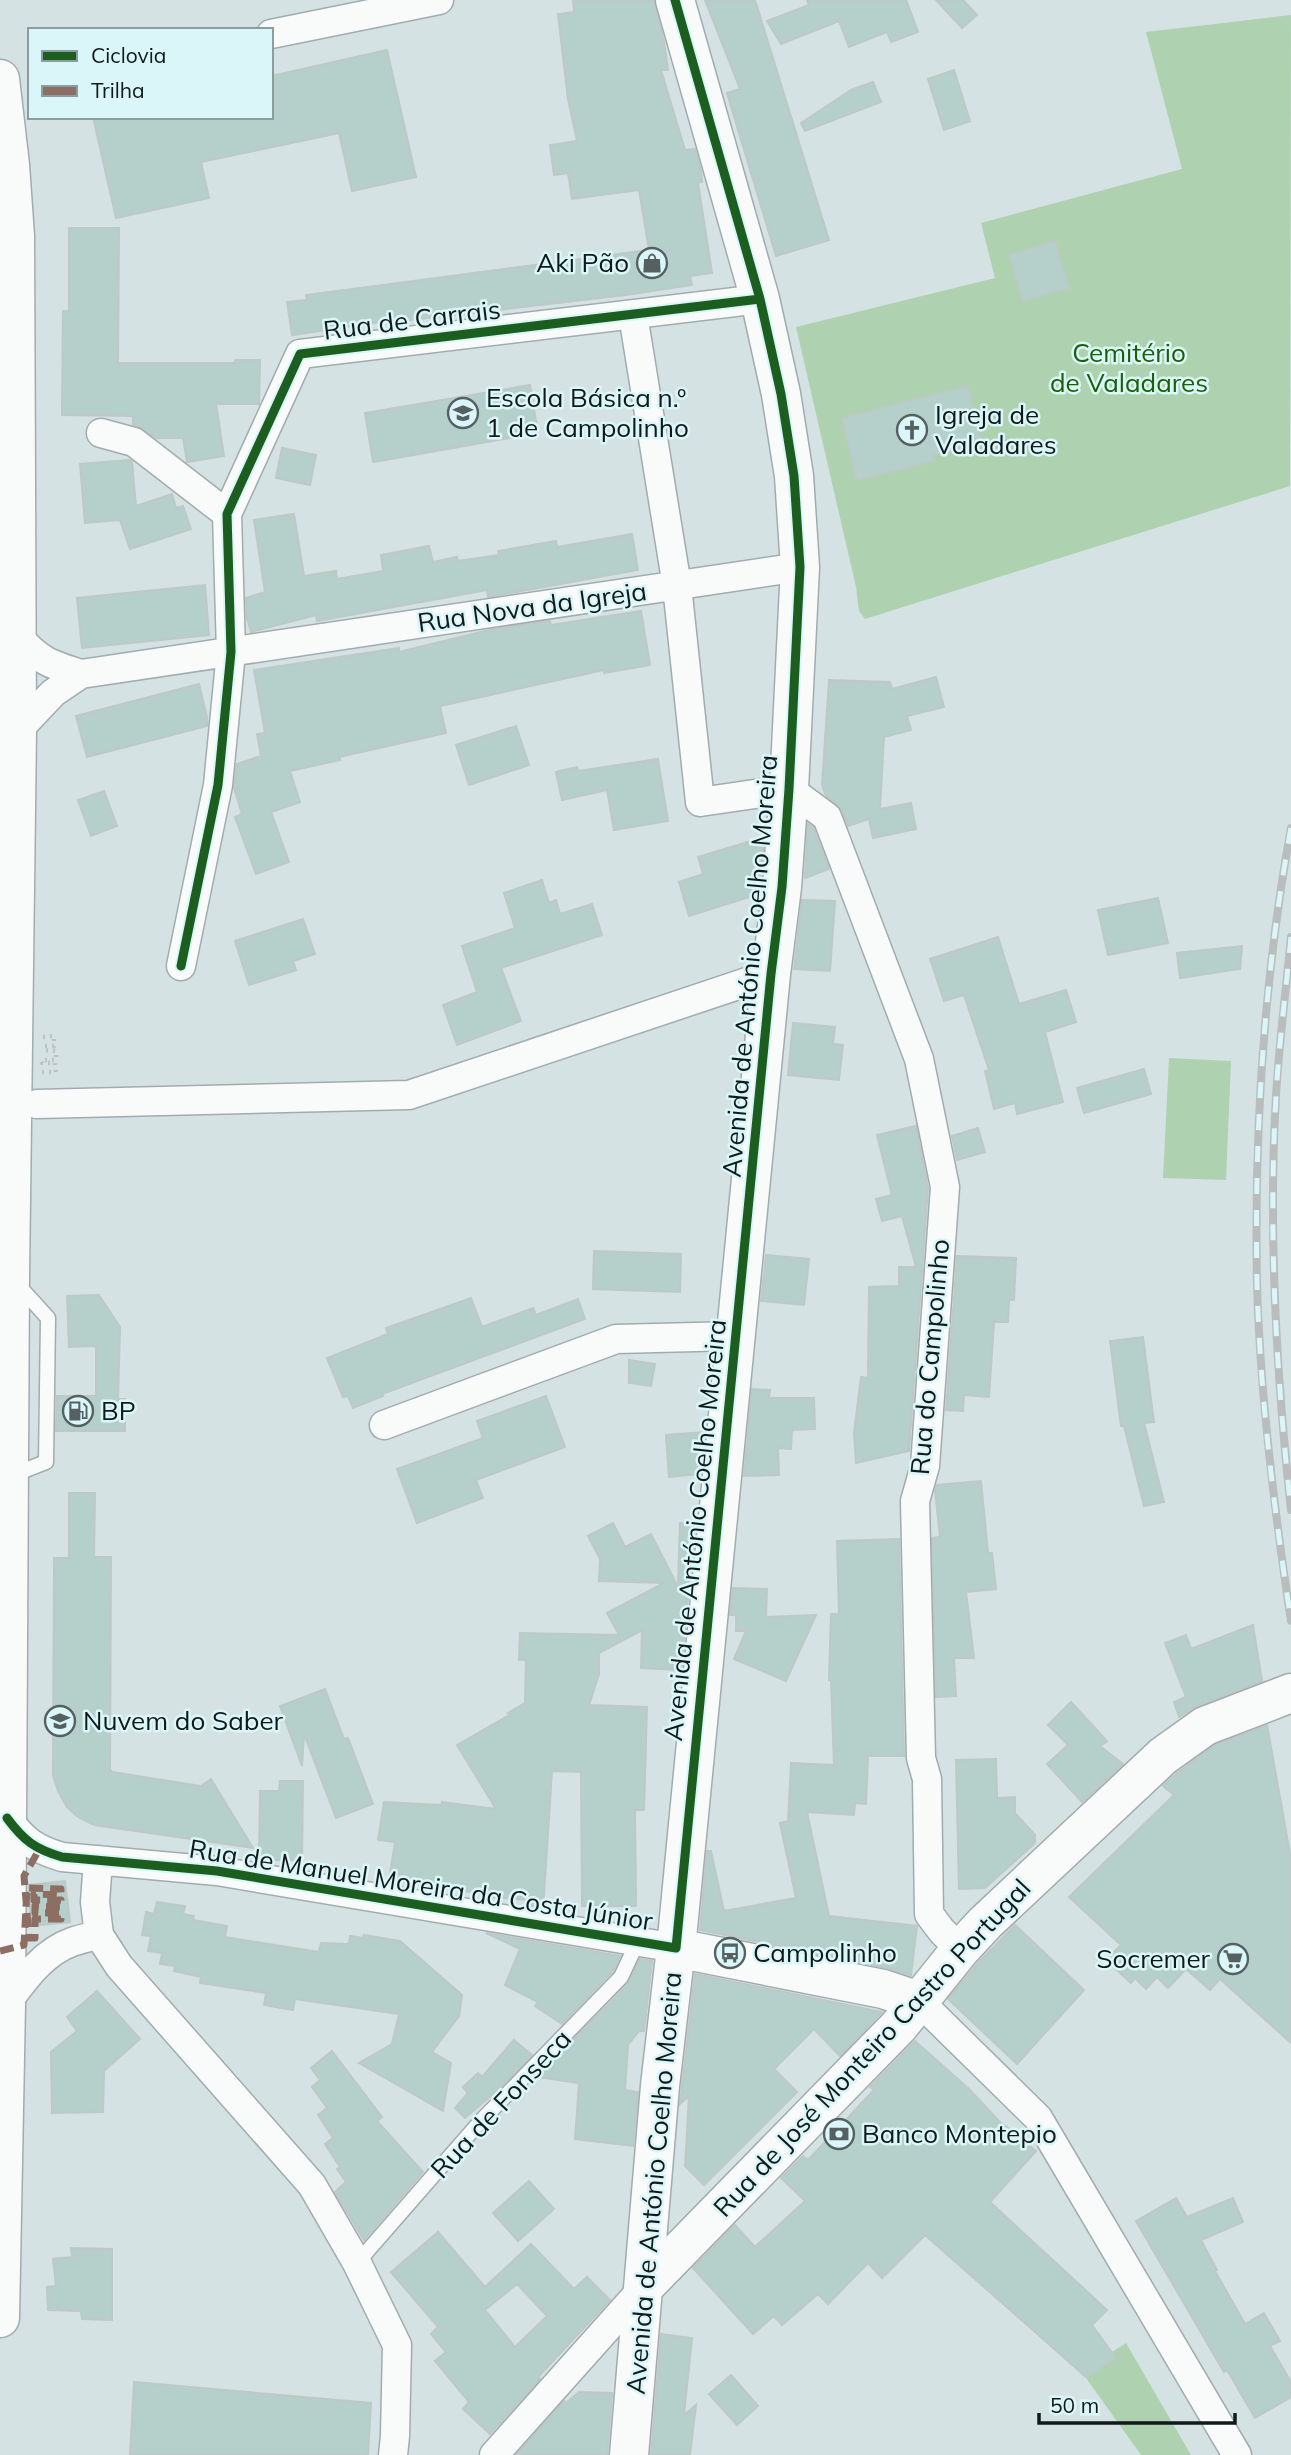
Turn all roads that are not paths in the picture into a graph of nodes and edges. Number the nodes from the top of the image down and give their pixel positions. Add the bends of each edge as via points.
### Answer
1 (439, 0) edge
2 (676, 0) edge
3 (273, 34) edge
4 (0, 79) edge
5 (760, 299) junction
6 (633, 315) junction
7 (101, 433) dead end
8 (227, 514) junction
9 (800, 567) junction
10 (677, 586) junction
11 (17, 636) junction
12 (231, 652) junction
13 (81, 674) junction
14 (17, 731) junction
15 (789, 789) junction
16 (181, 966) dead end
17 (771, 974) junction
18 (37, 1104) dead end
19 (735, 1336) junction
20 (384, 1424) dead end
21 (1275, 1700) edge
22 (7, 1818) junction
23 (98, 1860) junction
24 (99, 1935) junction
25 (638, 1941) junction
26 (676, 1948) junction
27 (960, 1950) junction
28 (919, 2001) junction
29 (6, 2004) junction
30 (357, 2263) junction
31 (644, 2287) junction
32 (0, 2318) edge
33 (393, 2455) edge
34 (494, 2455) edge
35 (629, 2455) edge
36 (1237, 2455) edge

1 - 3 street
2 - 5 main road, Avenida de António Coelho Moreira
4 - 11 main road via 15,236
5 - 6 street
5 - 9 main road, Avenida de António Coelho Moreira via 794,476
6 - 8 street, Rua de Carrais via 300,354
6 - 10 street
7 - 8 street via 134,442
8 - 12 street, Rua de Carrais
9 - 10 street
9 - 15 main road, Avenida de António Coelho Moreira
10 - 12 street, Rua Nova da Igreja
10 - 15 street, Rua Nova da Igreja via 700,802
11 - 13 street, Rua Nova da Igreja via 37,657
11 - 14 main road
12 - 13 street, Rua Nova da Igreja
12 - 16 street, Rua de Carrais via 218,785
13 - 14 street, Rua Nova da Igreja via 53,693
14 - 22 main road
15 - 17 main road, Avenida de António Coelho Moreira
15 - 27 street, Rua do Campolinho via 827,817 919,1059 945,1187 925,1466 915,1501 929,1914
17 - 18 street via 409,1095
17 - 19 main road, Avenida de António Coelho Moreira
19 - 20 street via 616,1339
19 - 26 main road, Avenida de António Coelho Moreira
21 - 27 main road, Rua de José Monteiro Castro Portugal via 1205,1726 1163,1756
22 - 23 street, Rua de Manuel Moreira da Costa Júnior via 39,1850
22 - 29 main road
23 - 24 street via 94,1902
23 - 25 street, Rua de Manuel Moreira da Costa Júnior via 217,1871
24 - 29 street via 70,1942 47,1956
24 - 30 street via 119,1966 312,2185
25 - 26 street, Rua de Manuel Moreira da Costa Júnior
25 - 30 lane, Rua de Fonseca via 621,1977 479,2123
26 - 28 main road, Rua de Manuel Moreira da Costa Júnior via 883,1989
26 - 31 main road, Avenida de António Coelho Moreira
27 - 28 main road, Rua de José Monteiro Castro Portugal
28 - 31 main road, Rua de José Monteiro Castro Portugal
28 - 36 street, Rua de Manuel Moreira da Costa Júnior via 1038,2118
29 - 32 main road
30 - 33 street via 397,2345
31 - 34 street, Rua de José Monteiro Castro Portugal
31 - 35 main road, Avenida de António Coelho Moreira

